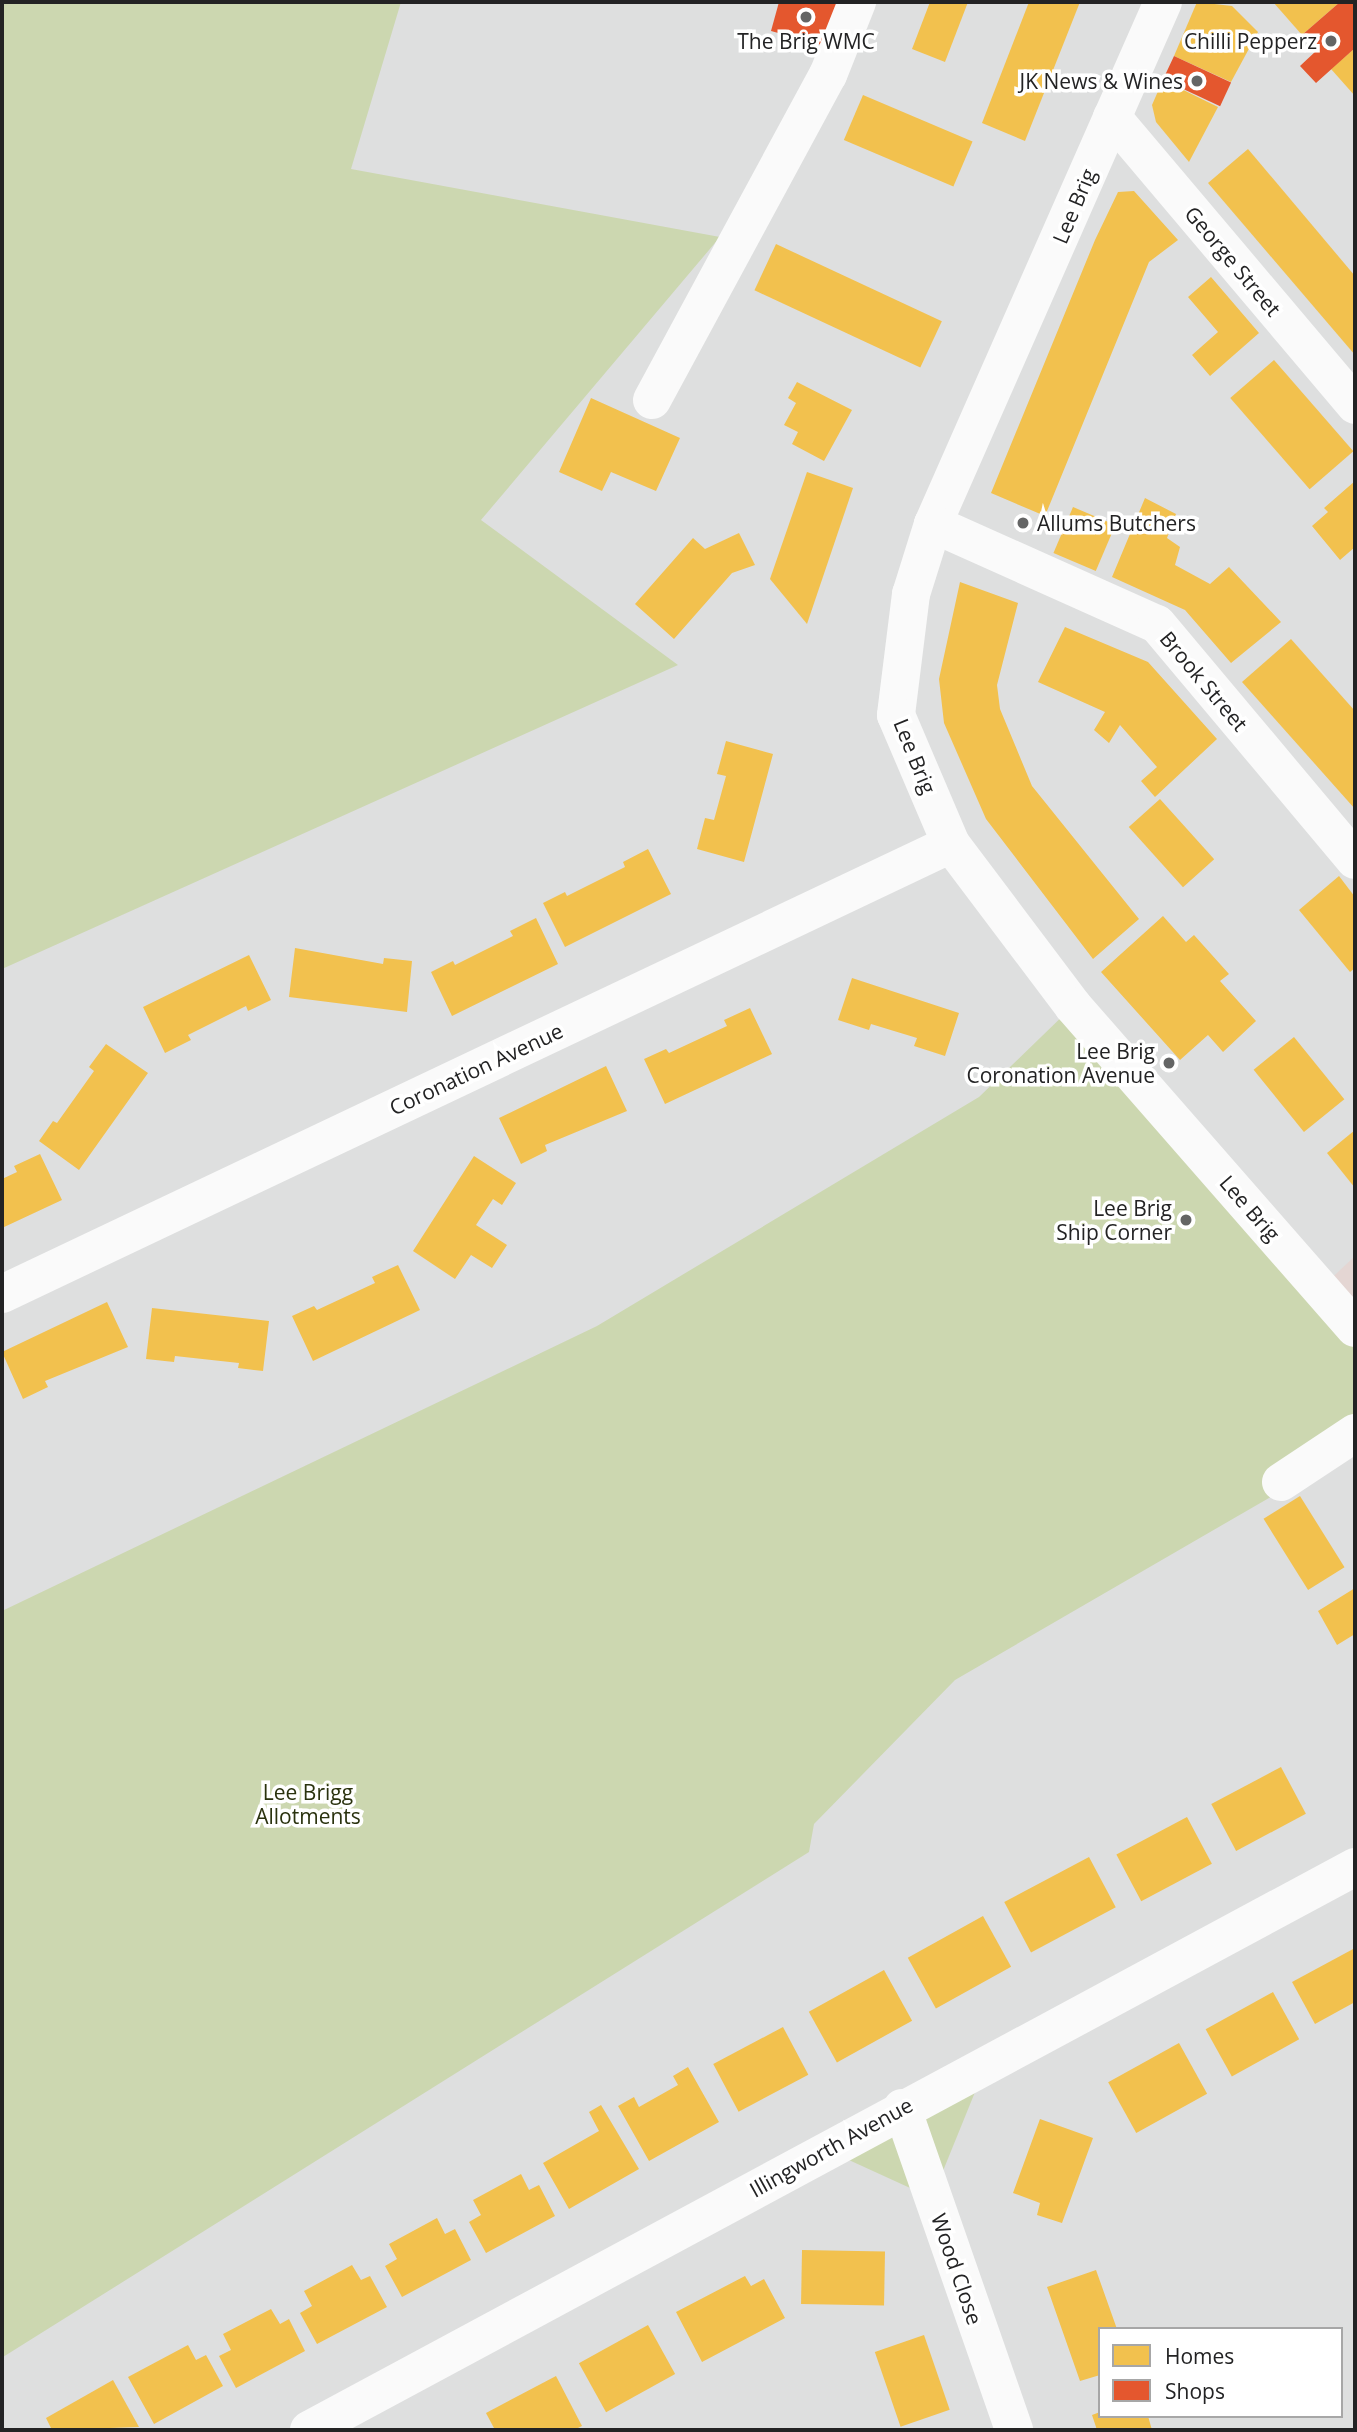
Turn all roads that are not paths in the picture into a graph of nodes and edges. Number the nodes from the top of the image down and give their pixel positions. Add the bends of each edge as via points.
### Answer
1 (857, 2) edge
2 (1163, 2) edge
3 (1112, 117) junction
4 (652, 400) dead end
5 (1355, 405) edge
6 (933, 524) junction
7 (951, 844) junction
8 (1355, 860) edge
9 (2, 1294) edge
10 (1355, 1328) edge
11 (1355, 1433) edge
12 (1280, 1482) dead end
13 (1355, 1867) edge
14 (901, 2108) junction
15 (309, 2430) edge
16 (1014, 2430) edge

1 - 4 street via 828,75
2 - 3 street, Lee Brig
3 - 5 street, George Street
3 - 6 street, Lee Brig
6 - 7 street, Lee Brig via 911,594 896,715
6 - 8 street, Brook Street via 1157,624
7 - 9 street, Coronation Avenue
7 - 10 street, Lee Brig via 1073,1006
11 - 12 street
13 - 14 street, Illingworth Avenue
14 - 15 street, Illingworth Avenue
14 - 16 street, Wood Close

